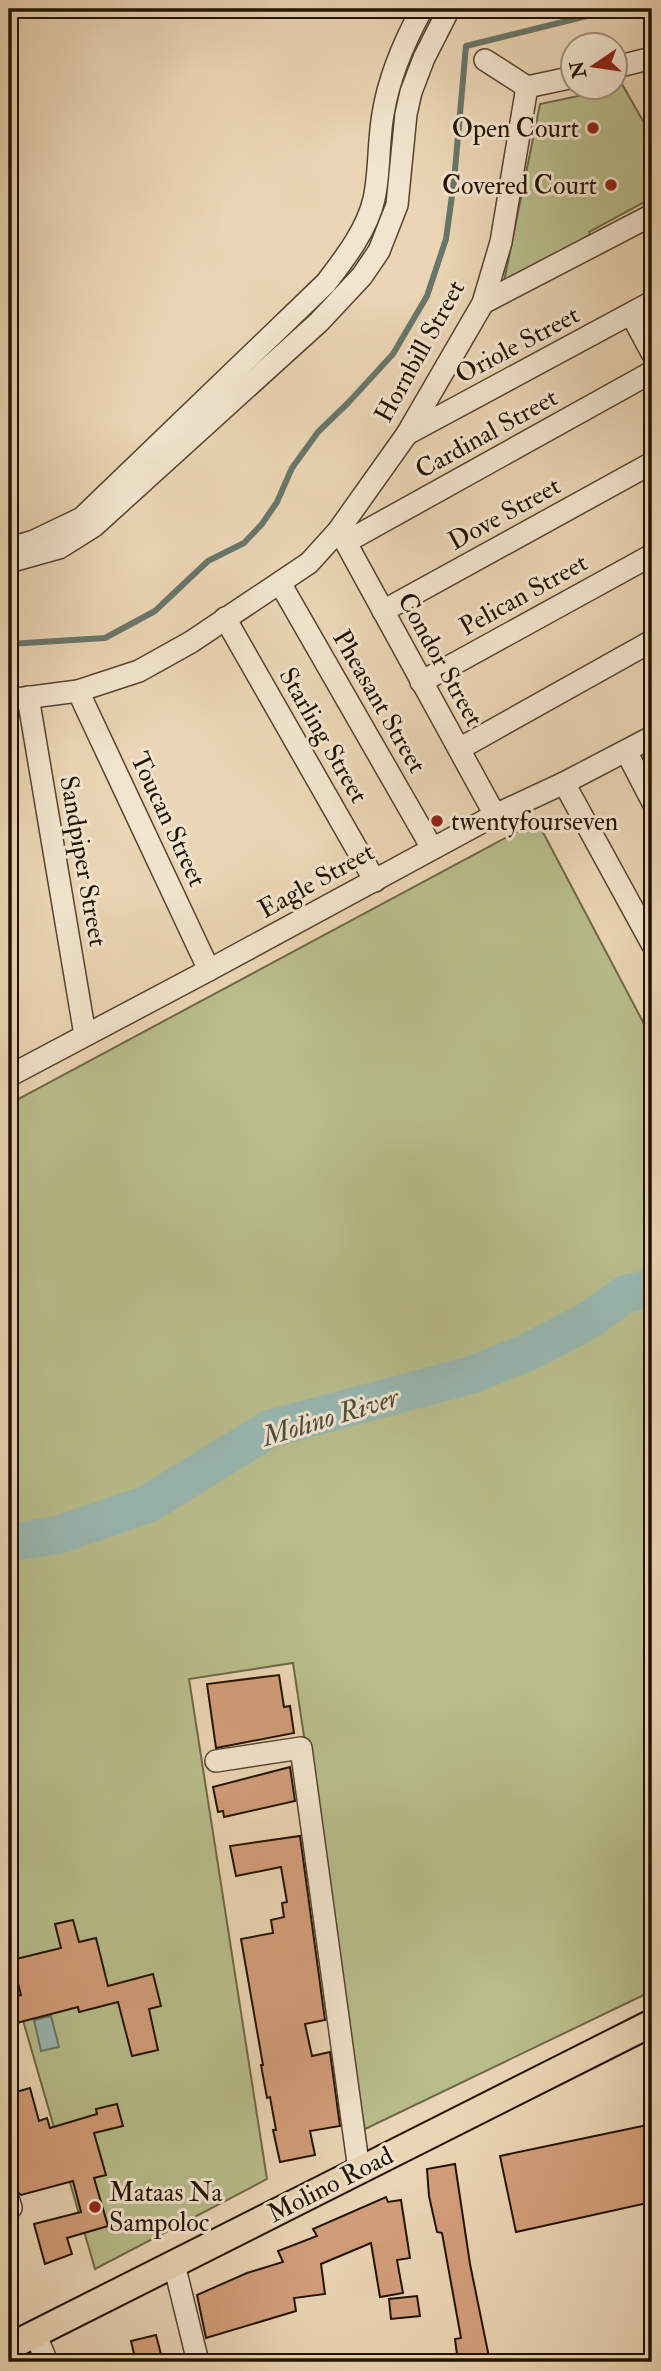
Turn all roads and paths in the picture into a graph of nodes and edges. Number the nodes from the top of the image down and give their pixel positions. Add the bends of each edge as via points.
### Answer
1 (422, 9) edge
2 (449, 9) edge
3 (652, 58) edge
4 (485, 60) dead end
5 (630, 63) edge
6 (560, 79) edge
7 (527, 88) junction
8 (652, 215) edge
9 (652, 302) edge
10 (482, 303) junction
11 (631, 314) junction
12 (652, 353) edge
13 (652, 372) edge
14 (408, 434) junction
15 (652, 463) edge
16 (342, 536) junction
17 (9, 548) edge
18 (652, 555) edge
19 (9, 562) edge
20 (280, 583) junction
21 (383, 611) junction
22 (225, 618) junction
23 (652, 641) edge
24 (421, 681) junction
25 (78, 691) junction
26 (18, 699) edge
27 (652, 737) edge
28 (459, 749) junction
29 (626, 751) junction
30 (564, 783) junction
31 (652, 801) edge
32 (495, 814) junction
33 (432, 848) junction
34 (374, 881) junction
35 (652, 944) edge
36 (209, 970) junction
37 (85, 1035) junction
38 (9, 1076) edge
39 (216, 1761) dead end
40 (652, 2023) edge
41 (359, 2170) junction
42 (174, 2264) junction
43 (36, 2333) junction
44 (9, 2347) edge
45 (47, 2362) edge
46 (198, 2362) edge

1 - 17 street via 389,85 374,200 344,260 326,283 82,518
2 - 19 street via 411,92 397,205 379,251 362,276 319,322 94,526 59,548
3 - 5 street
4 - 7 street
6 - 7 street
7 - 10 street, Hornbill Street via 501,242
8 - 10 street
9 - 11 street, Oriole Street
10 - 14 street, Hornbill Street
11 - 12 street
11 - 14 street, Oriole Street
13 - 16 street, Cardinal Street
14 - 16 street, Hornbill Street
15 - 21 street, Dove Street
16 - 20 street, Hornbill Street
16 - 21 street, Condor Street
18 - 24 street, Pelican Street
20 - 22 street, Hornbill Street
20 - 33 street, Pheasant Street
21 - 24 street, Condor Street
22 - 25 street, Hornbill Street via 139,671
22 - 34 street, Starling Street
23 - 28 street
24 - 28 street, Condor Street
25 - 26 street, Hornbill Street
25 - 36 street, Toucan Street
26 - 37 street, Sandpiper Street
27 - 29 street, Eagle Street
28 - 32 street, Condor Street
29 - 30 street, Eagle Street
29 - 31 street
30 - 32 street, Eagle Street
30 - 35 street
32 - 33 street, Eagle Street
33 - 34 street, Eagle Street
34 - 36 street, Eagle Street
36 - 37 street, Eagle Street
37 - 38 street, Eagle Street
39 - 41 street via 301,1748
40 - 41 main road, Molino Road
41 - 42 main road, Molino Road
42 - 43 main road, Molino Road
42 - 46 street
43 - 44 main road, Molino Road
43 - 45 street

